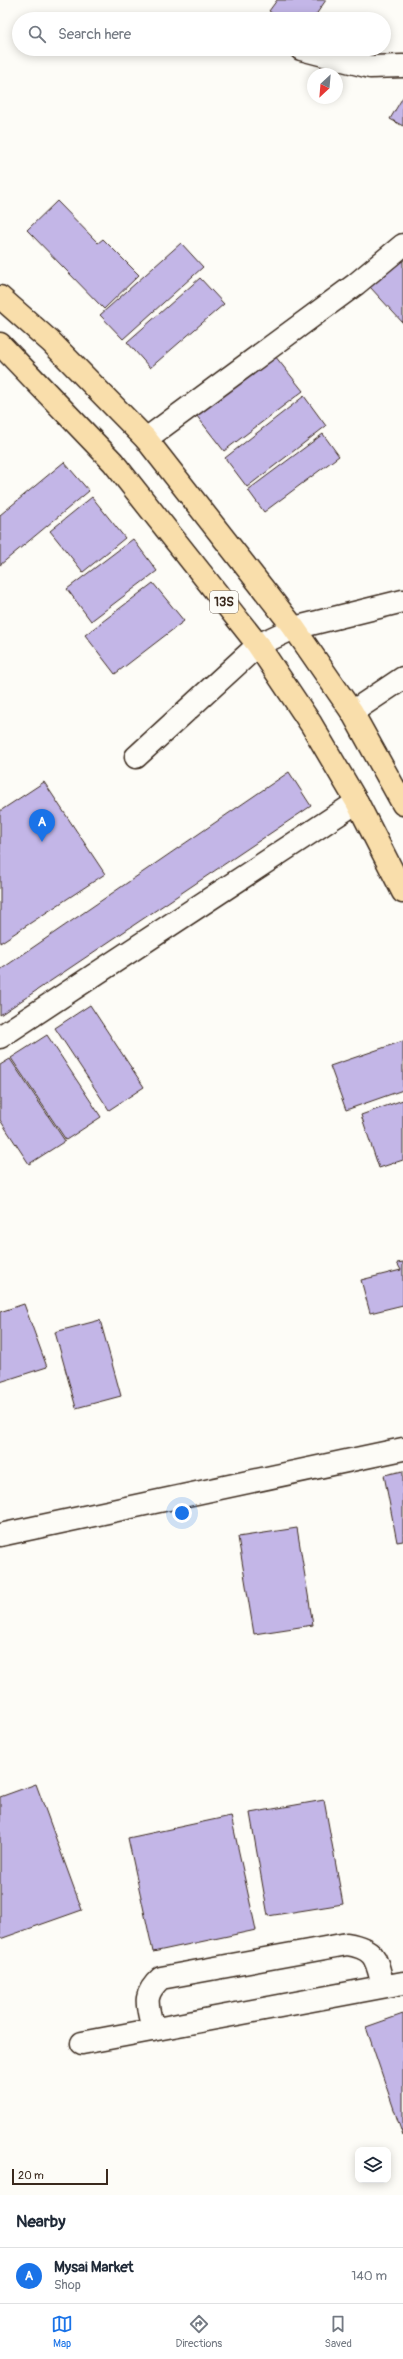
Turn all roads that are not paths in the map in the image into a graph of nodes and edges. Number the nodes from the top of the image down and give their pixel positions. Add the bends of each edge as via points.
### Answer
1 (327, 56) edge
2 (403, 66) edge
3 (403, 245) edge
4 (0, 297) edge
5 (0, 344) edge
6 (146, 439) junction
7 (403, 601) edge
8 (294, 628) junction
9 (258, 645) junction
10 (403, 678) edge
11 (352, 712) junction
12 (136, 757) dead end
13 (357, 802) junction
14 (403, 804) edge
15 (403, 892) edge
16 (0, 1037) edge
17 (403, 1449) edge
18 (0, 1535) edge
19 (393, 1984) edge
20 (153, 2030) junction
21 (82, 2043) dead end

1 - 2 street via 370,67
3 - 6 street via 356,284
4 - 6 highway via 52,343
5 - 9 highway, 13S via 113,462
6 - 8 highway
7 - 8 street
8 - 9 street
8 - 11 highway
9 - 12 street
9 - 13 highway, 13S via 311,724
10 - 11 street
11 - 14 highway
13 - 15 highway, 13S
13 - 16 street
17 - 18 street
19 - 20 street
19 - 20 street via 374,1955 362,1946 347,1944 161,1978 150,1988 147,1999
20 - 21 street

